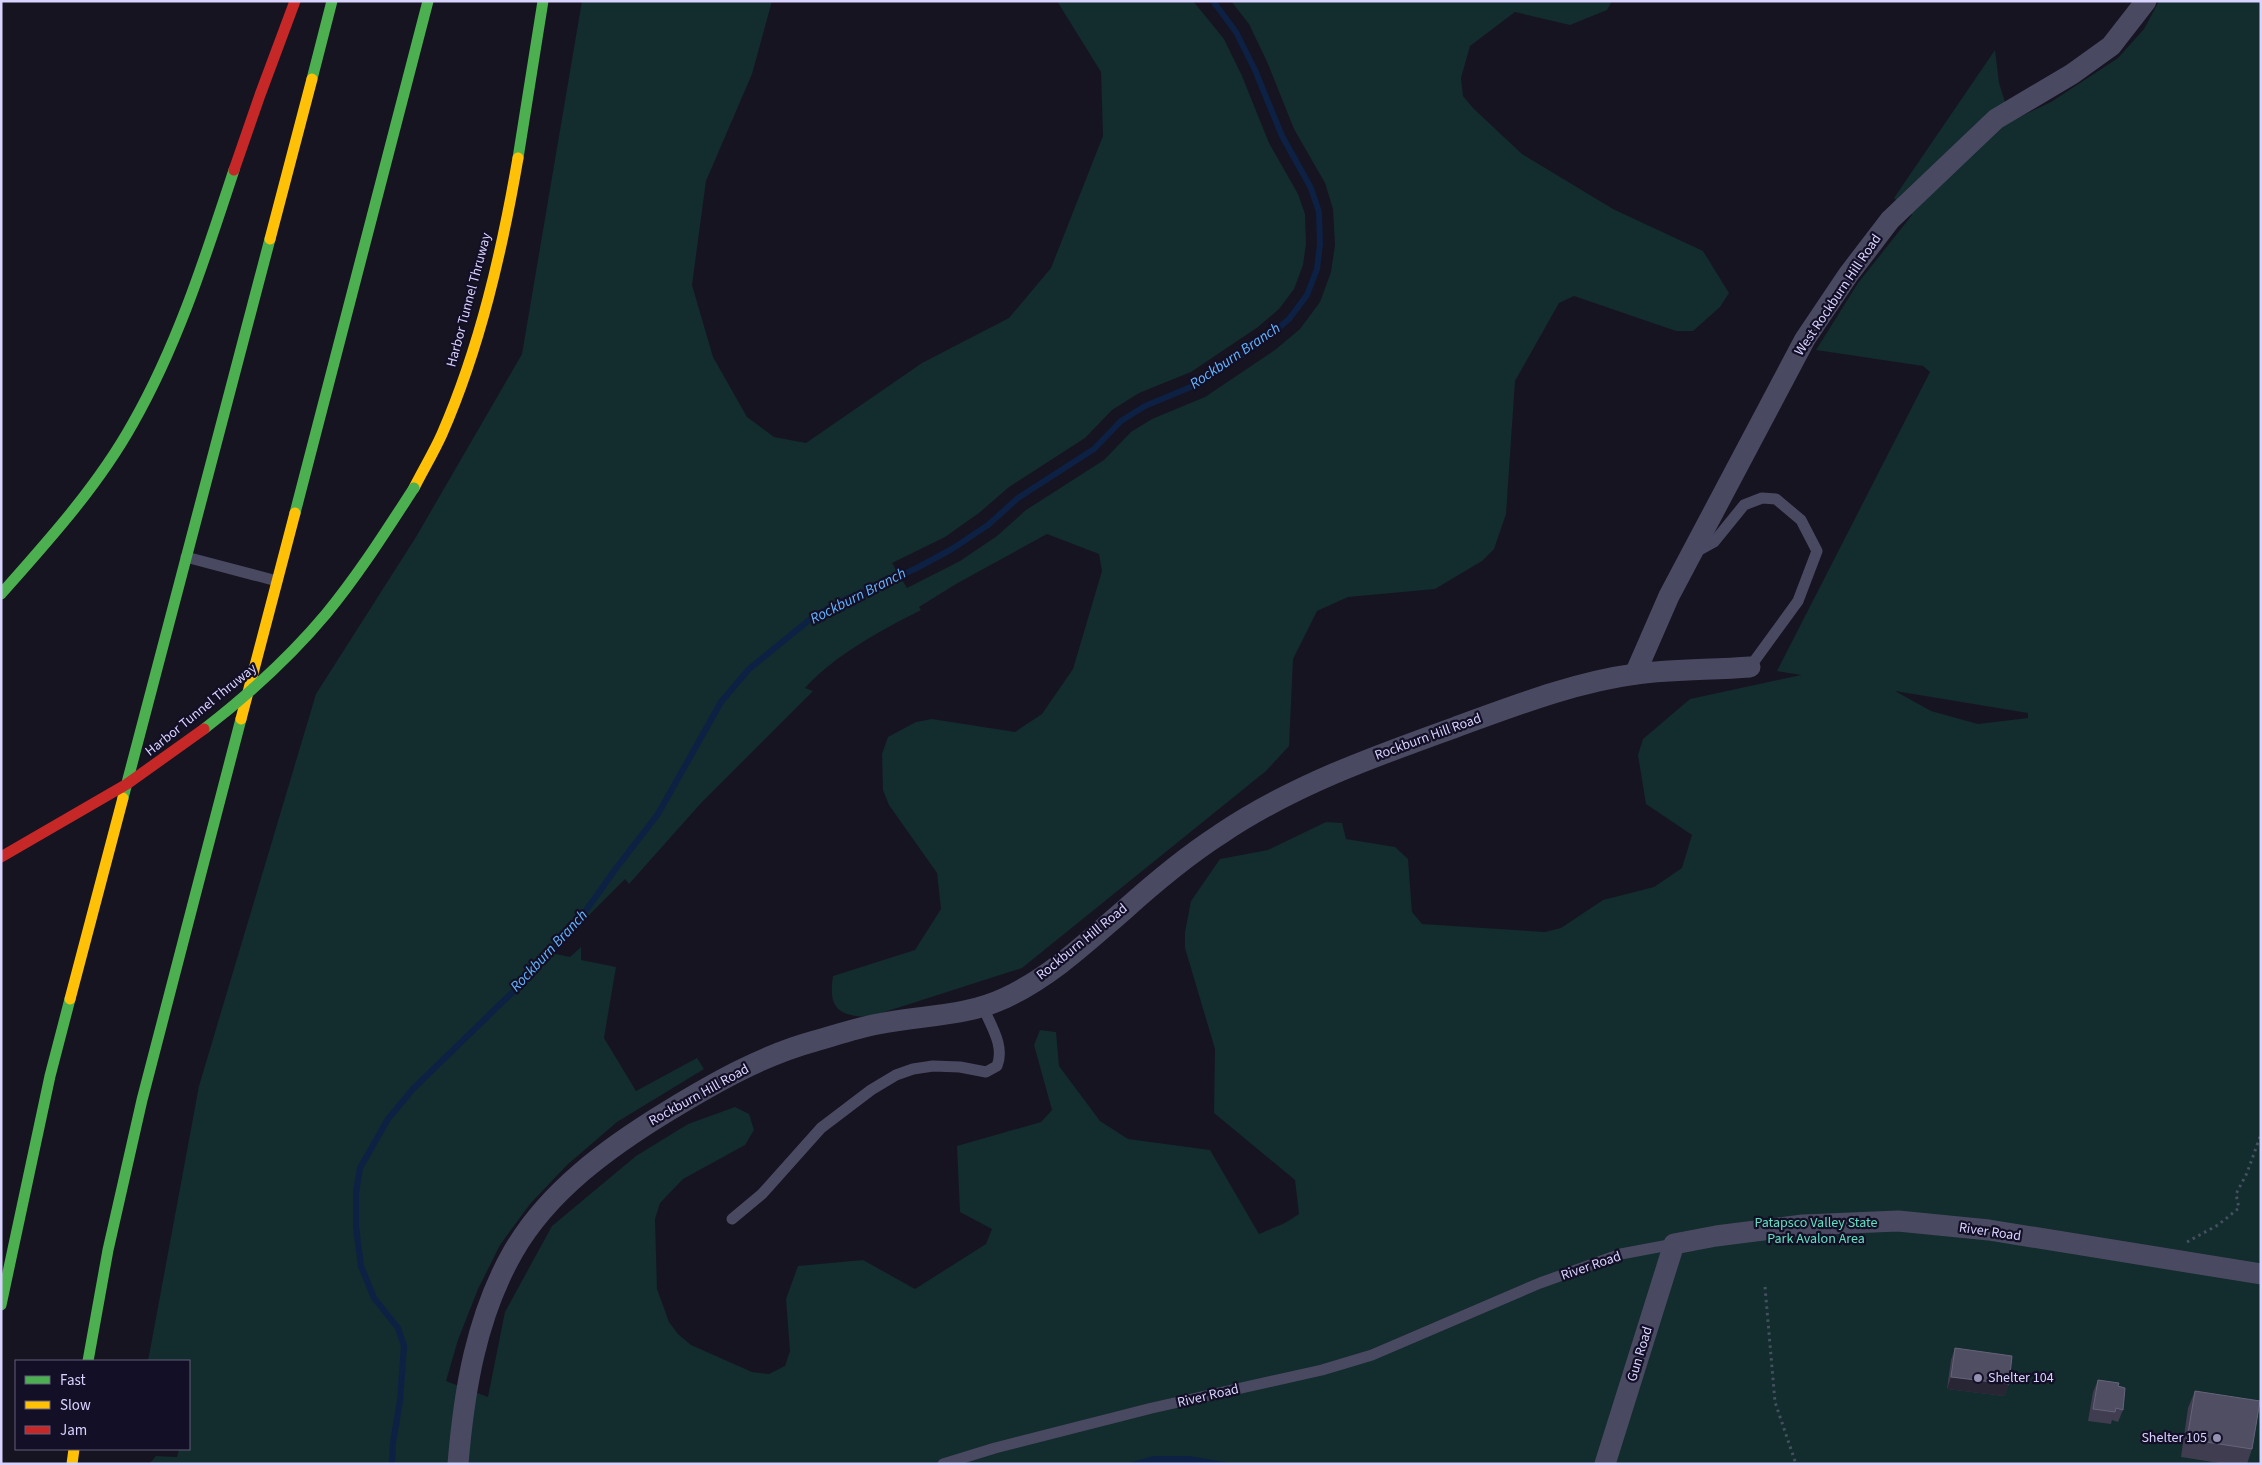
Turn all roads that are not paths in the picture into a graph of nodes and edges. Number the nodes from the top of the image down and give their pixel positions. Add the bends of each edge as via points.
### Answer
1 (295, 1) edge
2 (332, 1) edge
3 (428, 1) edge
4 (542, 1) edge
5 (2146, 1) edge
6 (1691, 555) junction
7 (186, 557) junction
8 (277, 581) junction
9 (1, 594) edge
10 (1750, 667) joint
11 (1635, 674) junction
12 (1, 857) edge
13 (983, 1007) junction
14 (732, 1219) dead end
15 (1674, 1244) junction
16 (2261, 1274) edge
17 (1, 1305) edge
18 (88, 1360) edge
19 (74, 1450) edge
20 (72, 1464) edge
21 (458, 1464) edge
22 (943, 1464) edge
23 (1605, 1464) edge

1 - 9 highway via 276,46 183,318 133,423 98,478 54,535
2 - 7 highway
3 - 8 highway
4 - 12 highway, Harbor Tunnel Thruway, bridge via 532,80 496,269 475,346 446,426 414,488 361,569 313,629 270,674 166,759 71,820
5 - 6 street, West Rockburn Hill Road via 2110,46 2072,74 1996,119 1890,220 1805,338
6 - 10 lane via 1714,542 1744,506 1762,498 1776,499 1801,520 1817,551 1798,601
6 - 11 street, West Rockburn Hill Road
7 - 8 lane
7 - 17 highway via 50,1076
8 - 18 highway via 142,1100 108,1250
10 - 11 street, Rockburn Hill Road
11 - 13 street, Rockburn Hill Road via 1571,688 1491,714 1318,780 1219,834 1051,971 1006,998
13 - 14 lane via 1001,1047 997,1066 986,1072 934,1066 913,1069 888,1080 821,1128 762,1194
13 - 21 street, Rockburn Hill Road via 878,1024 808,1043 744,1068 628,1136 577,1176 542,1212 513,1251 492,1295 474,1350 461,1418
15 - 16 street, River Road via 1803,1225 1898,1221 1990,1230
15 - 22 lane, River Road via 1621,1254 1540,1284 1372,1355
15 - 23 street, Gun Road
19 - 20 highway

